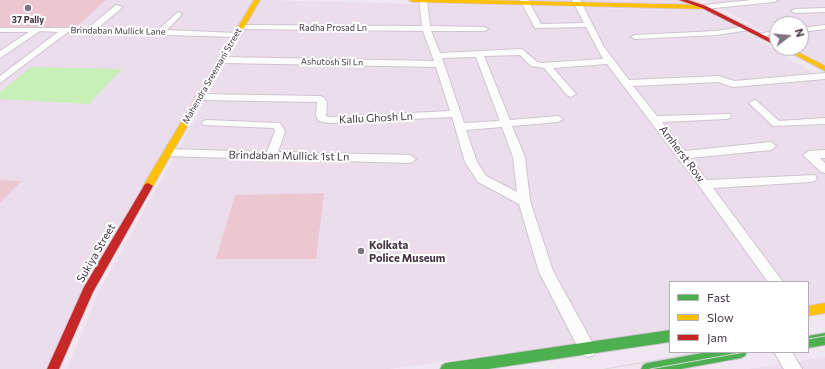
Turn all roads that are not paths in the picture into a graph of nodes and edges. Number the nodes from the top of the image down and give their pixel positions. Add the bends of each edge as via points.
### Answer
1 (256, 0) edge
2 (412, 0) edge
3 (423, 0) edge
4 (444, 0) edge
5 (682, 0) edge
6 (696, 0) edge
7 (774, 0) edge
8 (525, 2) edge
9 (578, 3) edge
10 (119, 7) dead end
11 (704, 7) junction
12 (825, 10) edge
13 (795, 11) dead end
14 (178, 14) dead end
15 (589, 25) junction
16 (825, 27) edge
17 (38, 28) junction
18 (426, 28) junction
19 (746, 28) junction
20 (67, 29) junction
21 (484, 29) dead end
22 (809, 29) edge
23 (0, 30) edge
24 (91, 30) junction
25 (238, 31) junction
26 (160, 32) junction
27 (769, 33) edge
28 (759, 34) junction
29 (635, 37) dead end
30 (769, 40) edge
31 (479, 54) junction
32 (0, 55) edge
33 (800, 56) edge
34 (223, 60) junction
35 (439, 60) junction
36 (609, 61) junction
37 (548, 66) junction
38 (825, 69) edge
39 (825, 76) edge
40 (0, 80) edge
41 (627, 83) junction
42 (571, 94) dead end
43 (200, 97) junction
44 (754, 103) dead end
45 (456, 114) junction
46 (726, 116) dead end
47 (558, 119) dead end
48 (655, 120) junction
49 (825, 121) edge
50 (207, 123) dead end
51 (505, 123) junction
52 (460, 127) junction
53 (771, 146) dead end
54 (168, 153) junction
55 (825, 154) edge
56 (682, 155) junction
57 (271, 156) junction
58 (410, 159) dead end
59 (825, 169) edge
60 (811, 178) dead end
61 (704, 184) junction
62 (524, 201) junction
63 (775, 281) edge
64 (825, 308) edge
65 (809, 311) edge
66 (669, 336) edge
67 (825, 339) edge
68 (809, 342) edge
69 (588, 349) junction
70 (735, 353) edge
71 (783, 353) edge
72 (53, 369) edge
73 (446, 369) edge
74 (647, 369) edge
75 (794, 369) edge

1 - 25 main road, Mahendra Sreemani Street
2 - 3 main road
3 - 4 main road
3 - 18 street
4 - 8 main road
5 - 11 main road
6 - 11 main road
7 - 11 street
8 - 9 main road
8 - 15 street via 536,24
9 - 11 main road
9 - 15 street, Amherst Row
10 - 24 street
11 - 19 main road
12 - 13 street
14 - 26 street
15 - 36 street, Amherst Row
16 - 22 street
17 - 20 street, Brindaban Mullick Lane
17 - 23 street, Brindaban Mullick Lane
17 - 32 street
18 - 21 street
18 - 25 street, Radha Prosad Ln
18 - 35 street
19 - 28 main road
19 - 29 street via 717,33
20 - 24 street, Brindaban Mullick Lane
20 - 40 street
24 - 26 street, Brindaban Mullick Lane
25 - 26 street, Brindaban Mullick Lane
25 - 34 main road, Mahendra Sreemani Street
27 - 28 street
28 - 30 main road
31 - 35 street, Ashutosh Sil Ln
31 - 37 street, Ashutosh Sil Ln via 522,52 537,65
31 - 51 street
33 - 38 main road
34 - 35 street, Ashutosh Sil Ln
34 - 43 main road, Mahendra Sreemani Street
35 - 45 street
36 - 37 street
36 - 41 street, Amherst Row
37 - 42 street
39 - 41 street via 733,84 719,79
41 - 48 street, Amherst Row
43 - 45 street, Kallu Ghosh Ln via 315,98 322,102 321,116 329,120
43 - 54 main road, Mahendra Sreemani Street
44 - 49 street via 778,124
45 - 52 street
46 - 48 street
47 - 51 street
48 - 56 street, Amherst Row
50 - 57 street via 276,125 280,131
51 - 52 street
51 - 62 street via 519,157
52 - 62 street via 471,162 482,179
53 - 56 street
54 - 57 street, Brindaban Mullick 1st Ln
54 - 72 main road, Sukiya Street via 88,290
55 - 59 street via 809,155
56 - 61 street, Amherst Row
57 - 58 street, Brindaban Mullick 1st Ln
60 - 61 street
61 - 63 street, Amherst Row
62 - 69 street via 546,272
64 - 65 main road
66 - 69 main road
67 - 68 main road
69 - 73 main road
70 - 74 main road
71 - 75 street

